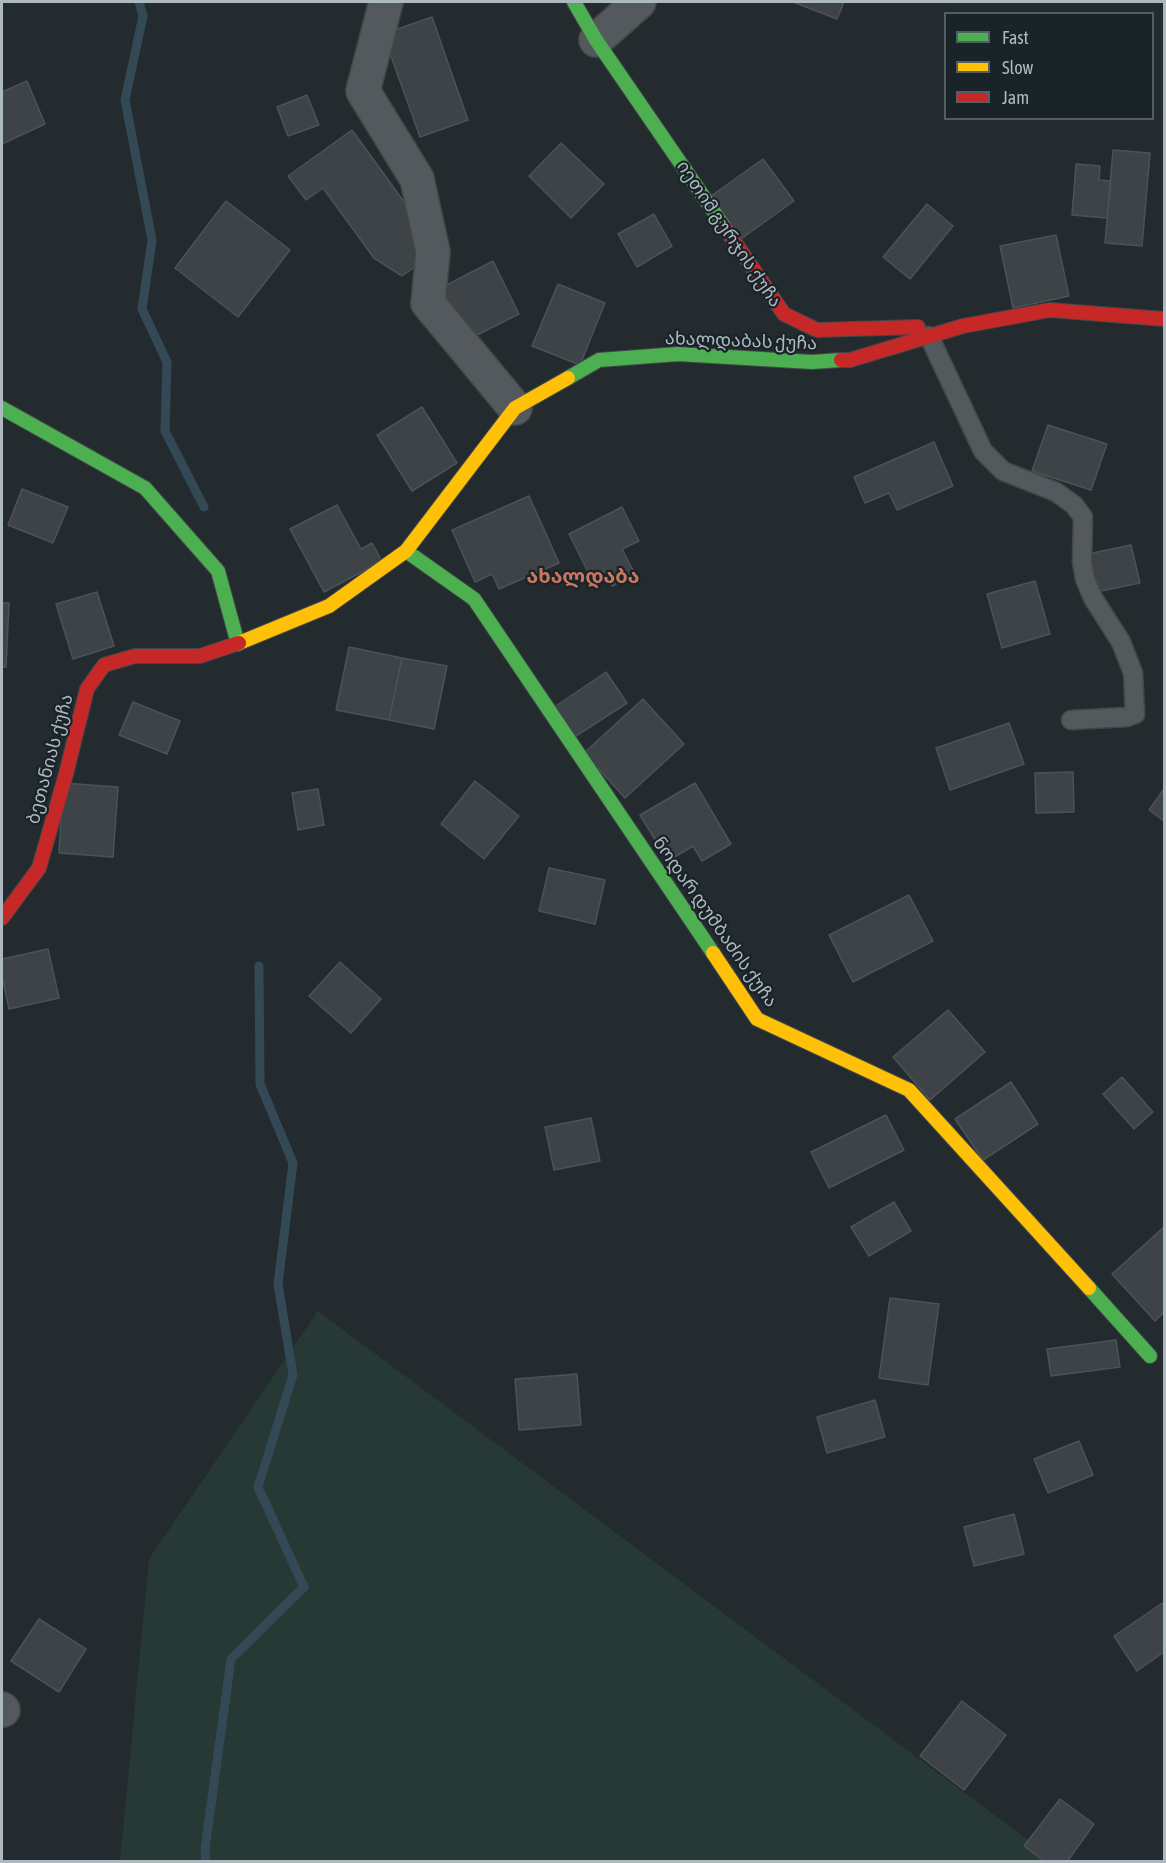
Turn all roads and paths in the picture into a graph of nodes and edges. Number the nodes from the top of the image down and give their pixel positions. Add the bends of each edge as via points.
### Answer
1 (386, 2) edge
2 (574, 2) edge
3 (639, 2) edge
4 (596, 40) junction
5 (1164, 319) edge
6 (963, 326) junction
7 (929, 336) junction
8 (2, 408) edge
9 (515, 408) junction
10 (406, 551) junction
11 (238, 644) junction
12 (1071, 720) dead end
13 (2, 918) edge
14 (1150, 1356) dead end

1 - 9 street via 363,91 417,179 433,252 428,303
2 - 4 street, იეთიმ გურჯის ქუჩა
3 - 4 street
4 - 6 street, იეთიმ გურჯის ქუჩა via 784,314 817,330
5 - 6 street, ახალდაბას ქუჩა via 1050,310
6 - 7 street, ახალდაბას ქუჩა
7 - 9 street, ახალდაბას ქუჩა via 850,360 812,362 678,354 599,360
7 - 12 lane via 983,451 1003,471 1056,492 1083,517 1085,579 1121,642 1133,673 1135,714
8 - 11 street via 145,488 218,571
9 - 10 street, ახალდაბას ქუჩა
10 - 11 street, ახალდაბას ქუჩა via 329,606
10 - 14 street, ნოდარ დუმბაძის ქუჩა via 474,599 757,1019 909,1089
11 - 13 street, ბეთანიას ქუჩა via 200,656 135,656 104,665 87,690 39,868

